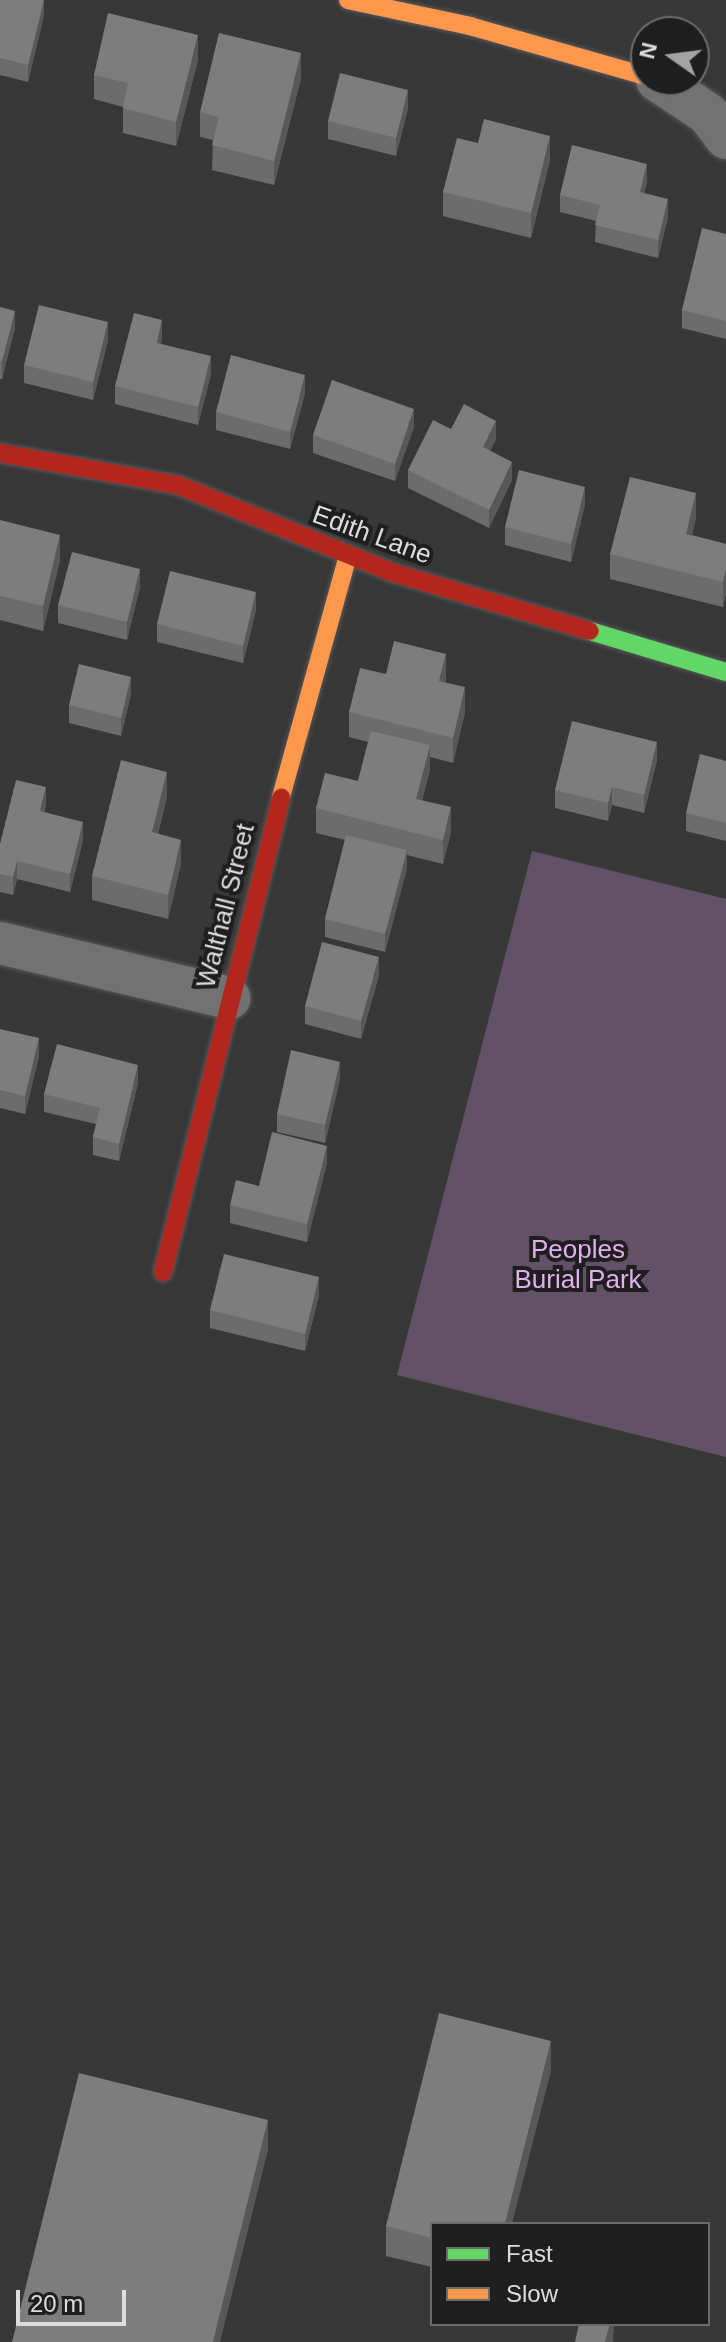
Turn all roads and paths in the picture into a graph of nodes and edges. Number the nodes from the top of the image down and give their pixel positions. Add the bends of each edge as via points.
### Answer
1 (348, 0) edge
2 (630, 71) edge
3 (681, 96) edge
4 (726, 138) edge
5 (0, 453) edge
6 (348, 555) junction
7 (726, 672) edge
8 (0, 943) edge
9 (229, 998) junction
10 (163, 1272) dead end

1 - 2 street via 470,26
3 - 4 street via 708,114
5 - 6 street, Edith Lane via 178,485
6 - 7 street, Edith Lane
6 - 9 street, Walthall Street
8 - 9 street
9 - 10 street, Walthall Street

